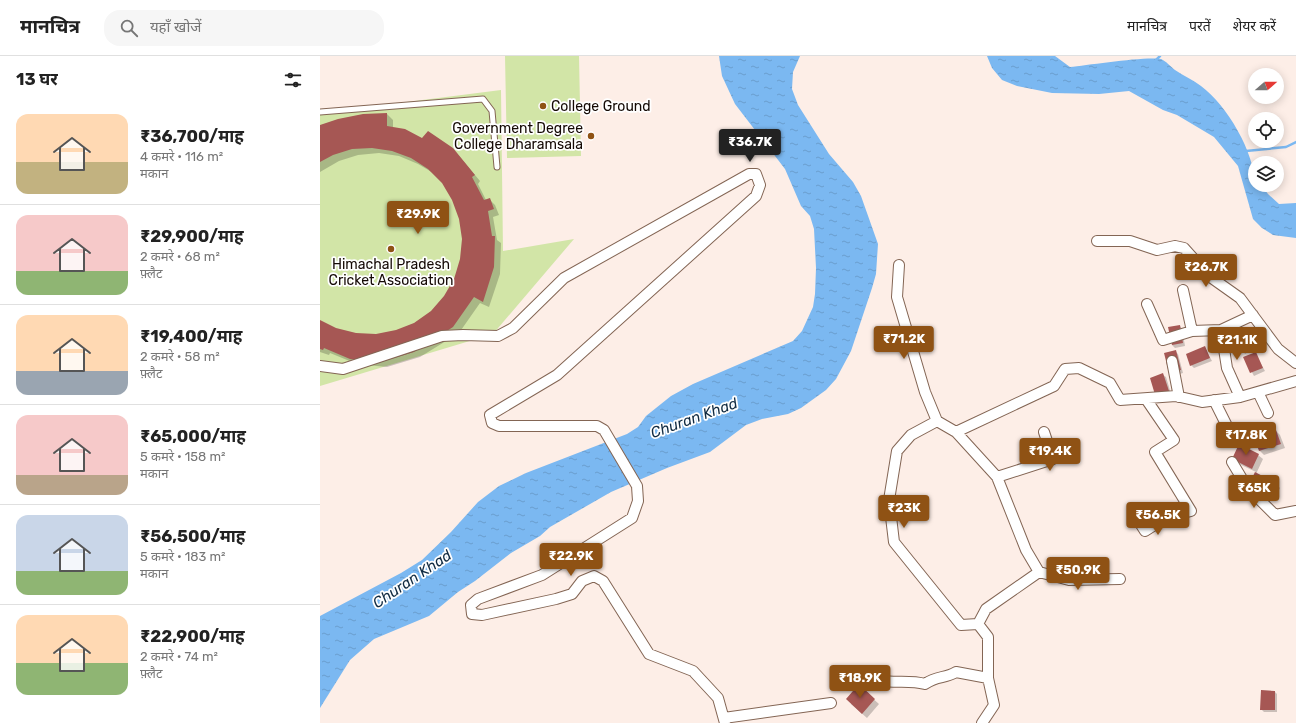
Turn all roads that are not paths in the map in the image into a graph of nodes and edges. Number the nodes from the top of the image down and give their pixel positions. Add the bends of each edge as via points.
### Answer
1 (320, 112) edge
2 (497, 167) dead end
3 (1097, 241) dead end
4 (899, 265) dead end
5 (1183, 290) dead end
6 (1147, 304) dead end
7 (1253, 315) junction
8 (1221, 330) junction
9 (1192, 331) junction
10 (1172, 361) dead end
11 (1296, 363) edge
12 (320, 366) edge
13 (1296, 381) edge
14 (1258, 392) junction
15 (1179, 397) junction
16 (1240, 397) junction
17 (1146, 399) junction
18 (1214, 400) junction
19 (1268, 413) dead end
20 (937, 421) junction
21 (1229, 430) dead end
22 (956, 432) junction
23 (1044, 432) dead end
24 (1232, 462) dead end
25 (997, 477) junction
26 (1296, 511) edge
27 (1138, 520) dead end
28 (1039, 572) junction
29 (1120, 579) dead end
30 (978, 624) junction
31 (988, 678) junction
32 (882, 681) dead end
33 (831, 703) dead end
34 (724, 721) edge
35 (982, 723) edge

1 - 2 lane via 483,99 492,111
3 - 7 street via 1130,241 1157,250 1175,246 1184,248 1208,276 1240,298
4 - 20 street via 897,297 925,392
5 - 9 street
6 - 9 street via 1163,340
7 - 8 street
7 - 11 street via 1278,349
8 - 9 street
8 - 16 street via 1227,368
10 - 15 street
12 - 34 street via 343,369 442,336 498,336 513,328 564,278 749,174 756,174 760,185 756,196 557,375 490,415 492,423 499,426 597,426 604,430 637,486 638,500 632,518 542,575 478,599 471,605 472,614 482,615 556,600 572,594 582,581 594,576 603,581 649,654 693,671 718,698
13 - 14 street
14 - 16 street
14 - 19 street
15 - 17 street
15 - 18 street via 1202,402
16 - 18 street
17 - 22 street via 1120,400 1110,384 1079,368 1065,369 1054,386
17 - 27 street via 1174,440 1155,452 1191,511 1167,517 1145,531
18 - 21 street
20 - 22 street
20 - 30 street via 912,435 897,451 889,500 894,542 961,625
22 - 25 street
23 - 25 street via 1053,459
24 - 26 street via 1247,487 1275,516
25 - 28 street via 1026,550
28 - 29 street via 1069,580
28 - 30 street via 986,609
30 - 31 street via 988,636
31 - 32 street via 956,672 949,676 933,678 925,684 912,681 900,684
31 - 35 street via 994,705
33 - 34 street

